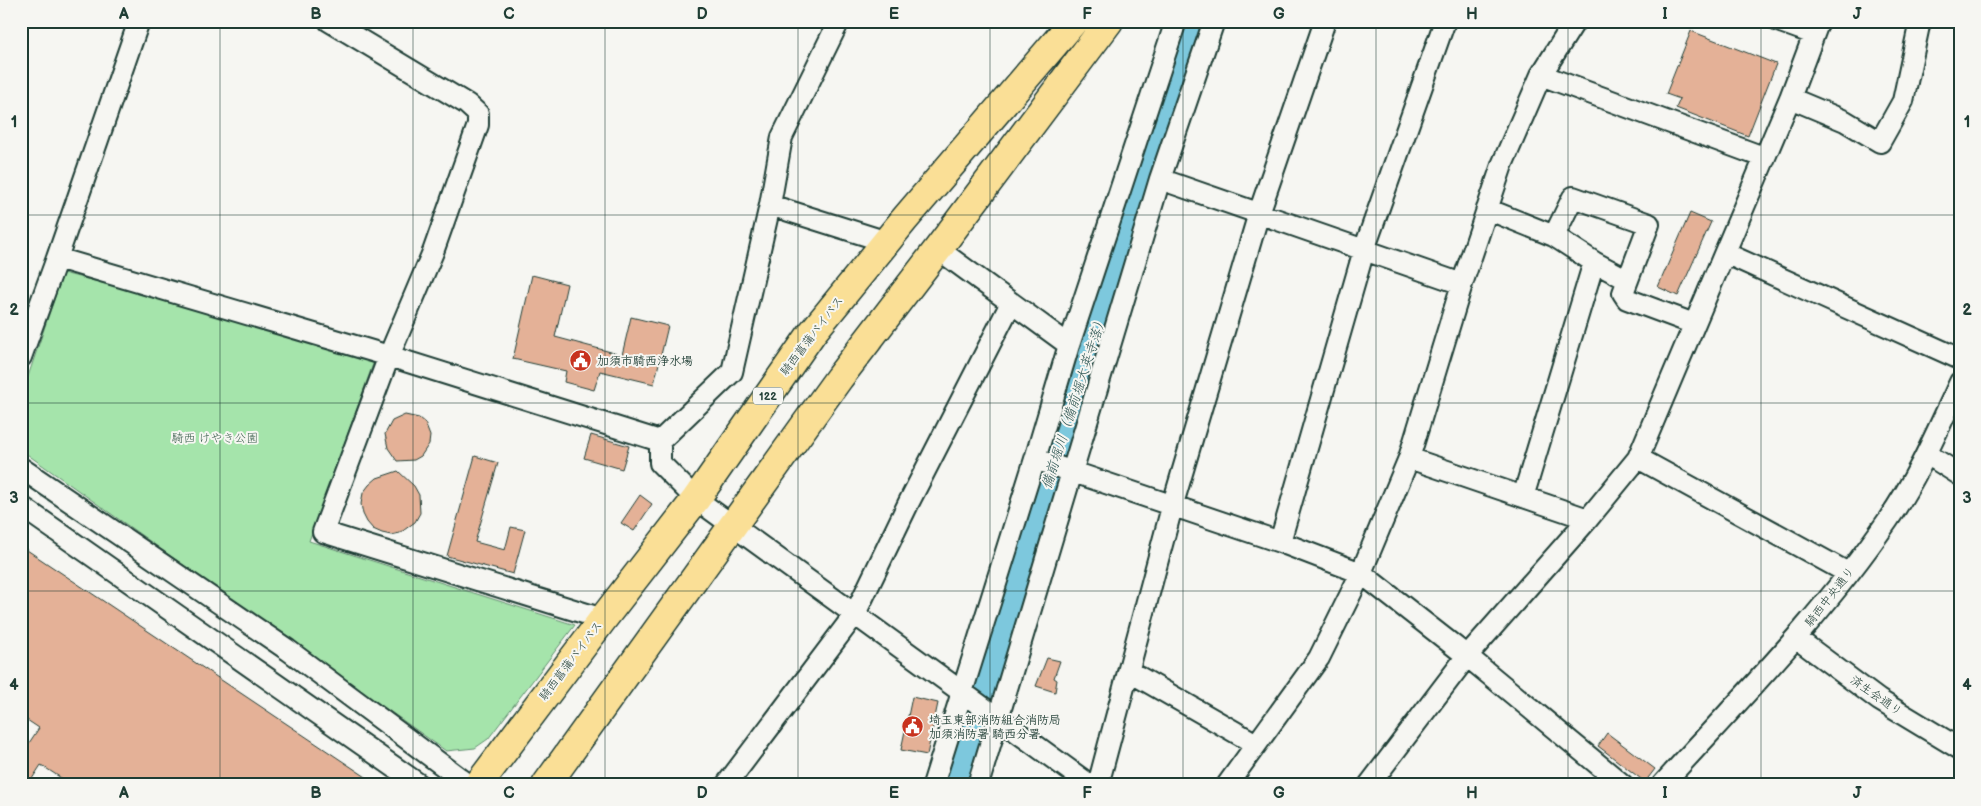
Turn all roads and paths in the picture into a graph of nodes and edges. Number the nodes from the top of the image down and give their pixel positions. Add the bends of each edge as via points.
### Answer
1 (138, 21) edge
2 (329, 21) edge
3 (839, 21) edge
4 (1074, 21) edge
5 (1109, 21) edge
6 (1176, 21) edge
7 (1214, 21) edge
8 (1325, 21) edge
9 (1445, 21) edge
10 (1575, 21) edge
11 (1778, 21) edge
12 (1920, 21) edge
13 (1817, 28) edge
14 (1540, 75) junction
15 (1790, 98) junction
16 (1763, 157) junction
17 (1160, 179) junction
18 (770, 205) junction
19 (1487, 209) junction
20 (1259, 213) junction
21 (1554, 236) junction
22 (886, 242) junction
23 (938, 249) junction
24 (1364, 250) junction
25 (1725, 252) junction
26 (57, 258) junction
27 (1594, 262) junction
28 (1628, 280) junction
29 (1462, 284) junction
30 (1011, 303) junction
31 (1694, 324) junction
32 (1069, 345) junction
33 (389, 356) junction
34 (21, 357) edge
35 (1960, 359) edge
36 (1960, 382) edge
37 (660, 441) junction
38 (1926, 454) junction
39 (1409, 458) junction
40 (1638, 458) junction
41 (1037, 460) junction
42 (21, 468) edge
43 (1068, 470) junction
44 (1960, 474) edge
45 (1523, 497) junction
46 (696, 500) junction
47 (21, 506) edge
48 (1172, 507) junction
49 (1588, 519) junction
50 (732, 525) junction
51 (1280, 542) junction
52 (1361, 572) junction
53 (1848, 573) junction
54 (855, 614) junction
55 (602, 619) junction
56 (1796, 638) junction
57 (1467, 656) junction
58 (1128, 673) junction
59 (960, 692) junction
60 (994, 716) junction
61 (1256, 744) junction
62 (1960, 749) edge
63 (420, 785) edge
64 (468, 785) edge
65 (478, 785) edge
66 (546, 785) edge
67 (726, 785) edge
68 (932, 785) edge
69 (978, 785) edge
70 (1090, 785) edge
71 (1098, 785) edge
72 (1226, 785) edge
73 (1369, 785) edge
74 (1623, 785) edge
75 (1662, 785) edge

1 - 26 street
2 - 33 street via 467,104 478,114 474,139 433,252
3 - 18 street via 782,137
4 - 22 highway, 騎西菖蒲バイパス / 122
5 - 23 highway
6 - 32 street
7 - 17 street
8 - 20 street
9 - 24 street
10 - 14 street
11 - 13 street
12 - 15 street via 1903,101 1880,142 1845,120
13 - 15 street
14 - 16 street
14 - 19 street
15 - 16 street
16 - 25 street
17 - 20 street
17 - 43 street
18 - 22 street
18 - 37 street via 732,372
19 - 21 street
19 - 29 street
20 - 24 street
20 - 48 street
21 - 27 street
21 - 28 street via 1573,197 1649,224
22 - 46 highway, 騎西菖蒲バイパス / 122 via 812,333
23 - 30 street
23 - 50 highway
24 - 29 street
24 - 51 street
25 - 31 street
25 - 35 street
26 - 33 street
26 - 34 street
27 - 28 street
27 - 45 street
28 - 31 street via 1623,293 1627,299
29 - 39 street
30 - 32 street
30 - 54 street
31 - 40 street
32 - 41 street
33 - 37 street
33 - 55 street via 323,532
36 - 38 street, 騎西中央通り
37 - 46 street via 660,463
38 - 44 street
38 - 53 street, 騎西中央通り via 1889,519
39 - 45 street
39 - 52 street
40 - 49 street
40 - 53 street
41 - 43 street
41 - 59 street
42 - 64 street via 288,650
43 - 48 street
43 - 60 street
45 - 49 street
46 - 50 street
46 - 55 highway, 騎西菖蒲バイパス / 122
47 - 63 street
48 - 51 street
48 - 58 street
49 - 57 street
50 - 54 street
50 - 66 highway
51 - 52 street
52 - 57 street
52 - 61 street via 1319,658
53 - 56 street, 騎西中央通り
54 - 59 street
54 - 67 street
55 - 65 highway, 騎西菖蒲バイパス / 122
56 - 62 street, 済生会通り via 1880,700
56 - 75 street, 騎西中央通り
57 - 73 street
57 - 74 street
58 - 61 street
58 - 71 street
59 - 60 street
59 - 68 street
60 - 69 street
60 - 70 street
61 - 72 street

